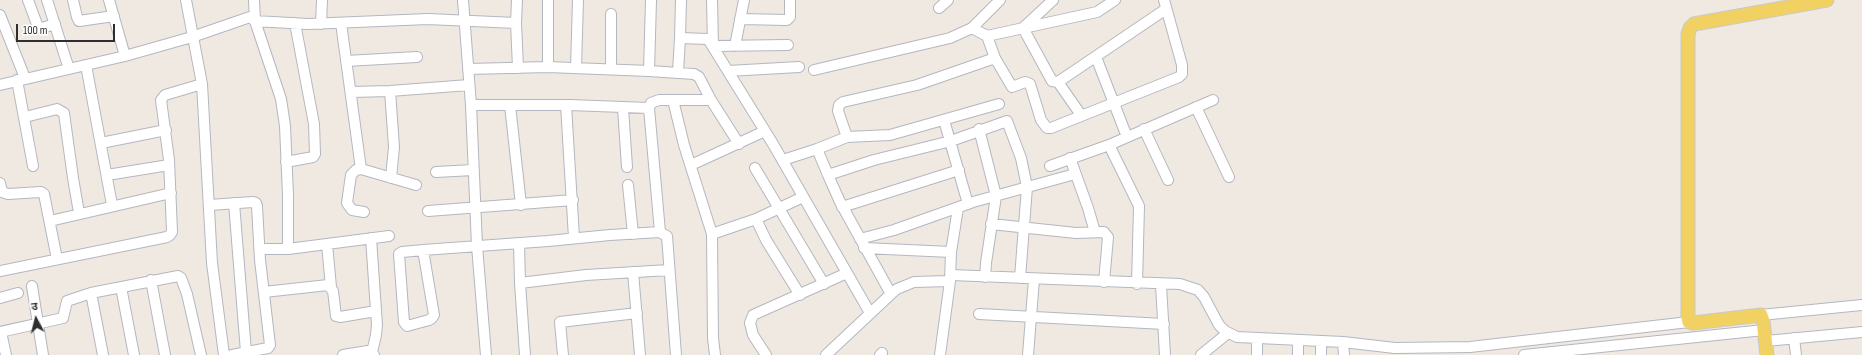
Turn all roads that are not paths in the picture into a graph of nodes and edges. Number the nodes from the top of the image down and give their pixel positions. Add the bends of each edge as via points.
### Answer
1 (28, 0) edge
2 (47, 0) edge
3 (74, 0) edge
4 (110, 0) edge
5 (186, 0) edge
6 (254, 0) edge
7 (322, 0) edge
8 (463, 0) edge
9 (517, 0) edge
10 (548, 0) edge
11 (578, 0) edge
12 (651, 0) edge
13 (681, 0) edge
14 (712, 0) edge
15 (744, 0) edge
16 (790, 0) edge
17 (948, 0) edge
18 (1000, 0) edge
19 (1053, 0) edge
20 (1115, 0) edge
21 (1827, 0) edge
22 (1165, 4) edge
23 (939, 8) dead end
24 (611, 14) dead end
25 (0, 15) edge
26 (114, 16) junction
27 (740, 19) junction
28 (255, 21) junction
29 (464, 21) junction
30 (295, 23) junction
31 (341, 23) junction
32 (516, 23) junction
33 (55, 24) junction
34 (321, 24) junction
35 (972, 28) junction
36 (1023, 28) junction
37 (986, 36) junction
38 (192, 37) junction
39 (680, 38) junction
40 (788, 45) dead end
41 (713, 46) junction
42 (735, 46) junction
43 (125, 56) junction
44 (417, 57) dead end
45 (1096, 57) junction
46 (995, 58) junction
47 (346, 61) junction
48 (86, 65) junction
49 (548, 67) junction
50 (799, 67) dead end
51 (518, 68) junction
52 (576, 68) junction
53 (70, 69) junction
54 (468, 69) junction
55 (611, 69) junction
56 (649, 70) junction
57 (814, 70) dead end
58 (728, 71) junction
59 (678, 72) junction
60 (21, 79) junction
61 (1058, 82) junction
62 (202, 84) junction
63 (469, 84) junction
64 (0, 85) edge
65 (390, 91) junction
66 (351, 92) junction
67 (673, 100) junction
68 (710, 100) junction
69 (1214, 100) dead end
70 (999, 104) dead end
71 (1114, 104) junction
72 (471, 105) junction
73 (566, 105) junction
74 (510, 106) junction
75 (1196, 107) junction
76 (623, 108) junction
77 (649, 108) junction
78 (1081, 115) junction
79 (25, 117) junction
80 (944, 120) junction
81 (979, 129) junction
82 (1144, 129) junction
83 (166, 130) junction
84 (765, 131) junction
85 (847, 137) junction
86 (1127, 137) junction
87 (951, 141) junction
88 (101, 142) junction
89 (740, 144) junction
90 (1109, 144) junction
91 (817, 149) junction
92 (1070, 158) junction
93 (783, 160) junction
94 (286, 162) junction
95 (169, 165) junction
96 (691, 165) junction
97 (33, 166) dead end
98 (1050, 166) dead end
99 (628, 167) dead end
100 (755, 168) dead end
101 (361, 169) junction
102 (474, 170) junction
103 (959, 170) junction
104 (436, 172) dead end
105 (1076, 174) junction
106 (107, 175) junction
107 (828, 175) junction
108 (1229, 177) dead end
109 (391, 178) junction
110 (1168, 180) dead end
111 (0, 183) edge
112 (416, 185) dead end
113 (628, 185) dead end
114 (1027, 187) junction
115 (171, 193) junction
116 (996, 196) junction
117 (803, 197) junction
118 (573, 200) junction
119 (234, 203) junction
120 (968, 204) junction
121 (209, 205) junction
122 (112, 206) junction
123 (521, 206) junction
124 (842, 207) junction
125 (475, 208) junction
126 (958, 208) junction
127 (778, 209) junction
128 (428, 211) dead end
129 (364, 212) dead end
130 (80, 213) junction
131 (756, 219) junction
132 (50, 221) junction
133 (991, 224) junction
134 (1025, 228) junction
135 (660, 232) junction
136 (1095, 232) junction
137 (633, 234) junction
138 (712, 234) junction
139 (389, 236) dead end
140 (371, 238) junction
141 (574, 238) junction
142 (519, 243) junction
143 (327, 244) junction
144 (862, 244) junction
145 (477, 246) junction
146 (266, 249) dead end
147 (288, 249) junction
148 (423, 250) junction
149 (951, 252) junction
150 (58, 259) junction
151 (669, 270) junction
152 (0, 271) edge
153 (633, 272) junction
154 (847, 273) junction
155 (986, 277) junction
156 (950, 278) junction
157 (1020, 278) junction
158 (1034, 279) junction
159 (151, 280) junction
160 (1104, 282) junction
161 (520, 283) junction
162 (824, 284) junction
163 (1137, 284) junction
164 (1161, 284) junction
165 (32, 286) dead end
166 (121, 287) junction
167 (331, 287) junction
168 (264, 292) junction
169 (18, 293) dead end
170 (91, 293) junction
171 (891, 294) junction
172 (800, 295) junction
173 (0, 298) edge
174 (1862, 305) edge
175 (376, 311) junction
176 (637, 313) junction
177 (870, 313) junction
178 (979, 314) dead end
179 (1761, 315) junction
180 (1032, 316) junction
181 (38, 322) junction
182 (1689, 322) junction
183 (1164, 324) junction
184 (1, 332) edge
185 (1862, 332) edge
186 (1228, 333) junction
187 (1582, 335) junction
188 (1765, 336) junction
189 (1257, 338) junction
190 (1794, 338) junction
191 (1298, 340) junction
192 (1321, 341) junction
193 (1343, 342) junction
194 (1584, 350) junction
195 (1395, 351) edge
196 (1470, 351) edge
197 (246, 352) junction
198 (1422, 352) edge
199 (373, 353) edge
200 (6, 355) edge
201 (42, 355) edge
202 (103, 355) edge
203 (134, 355) edge
204 (165, 355) edge
205 (201, 355) edge
206 (224, 355) edge
207 (232, 355) edge
208 (343, 355) edge
209 (486, 355) edge
210 (525, 355) edge
211 (564, 355) edge
212 (640, 355) edge
213 (676, 355) edge
214 (715, 355) edge
215 (766, 355) edge
216 (826, 355) edge
217 (940, 355) edge
218 (1028, 355) edge
219 (1165, 355) edge
220 (1201, 355) edge
221 (1257, 355) edge
222 (1298, 355) edge
223 (1321, 355) edge
224 (1344, 355) edge
225 (1524, 355) edge
226 (1767, 355) edge
227 (1796, 355) edge

1 - 33 street via 38,27
2 - 33 street
3 - 26 street via 79,21
4 - 26 street
5 - 38 street
6 - 28 street
7 - 34 street
8 - 29 street
9 - 32 street
10 - 49 street
11 - 52 street
12 - 56 street
13 - 39 street
14 - 41 street
15 - 27 street
16 - 27 street via 790,18 787,20
17 - 23 street
18 - 35 street
19 - 36 street
20 - 36 street via 1097,12
21 - 182 main road via 1694,24 1690,28
22 - 45 street
22 - 71 street via 1182,65 1182,74
24 - 55 street
25 - 60 street
26 - 43 street
27 - 42 street
28 - 30 street
28 - 38 street via 250,17
28 - 94 street via 281,99
29 - 31 street via 428,19
29 - 32 street
29 - 54 street
30 - 34 street
30 - 94 street via 314,124 315,154 313,157
31 - 34 street
31 - 47 street
32 - 51 street
33 - 53 street
35 - 37 street
35 - 57 street via 950,38
36 - 37 street
36 - 61 street via 1052,81
37 - 46 street
38 - 43 street
38 - 62 street
39 - 41 street via 708,39
39 - 59 street
40 - 42 street
41 - 42 street
41 - 58 street
43 - 48 street
44 - 47 street
45 - 61 street
45 - 71 street
46 - 78 street via 1012,86 1025,82 1030,84 1041,120 1047,128
46 - 85 street via 917,85 843,102 839,105 838,111
47 - 66 street
48 - 53 street
48 - 88 street
49 - 51 street
49 - 52 street
50 - 58 street
51 - 54 street
52 - 55 street
53 - 60 street
54 - 63 street
55 - 56 street
56 - 59 street
58 - 84 street
59 - 68 street via 698,77
60 - 64 street
60 - 79 street
61 - 78 street
62 - 83 street via 163,97 161,100
62 - 121 street
63 - 65 street
63 - 72 street
65 - 66 street
65 - 109 street via 394,147
66 - 101 street
67 - 68 street
67 - 77 street via 655,101
67 - 96 street
68 - 89 street
69 - 75 street
70 - 80 street
71 - 78 street
71 - 86 street
72 - 74 street
72 - 102 street
73 - 74 street
73 - 76 street
73 - 118 street
74 - 123 street
75 - 82 street
75 - 108 street
76 - 77 street
76 - 99 street
77 - 135 street
79 - 97 street
79 - 130 street via 57,109 64,113 72,178
80 - 85 street via 890,135
80 - 87 street
81 - 87 street
81 - 114 street via 1008,121 1021,158
81 - 116 street
82 - 86 street
82 - 110 street
83 - 88 street
83 - 95 street
84 - 89 street
84 - 93 street
85 - 91 street
86 - 90 street
87 - 103 street
87 - 107 street via 874,160
88 - 106 street
89 - 96 street
90 - 92 street
90 - 163 street via 1139,206
91 - 93 street
91 - 107 street
92 - 98 street
92 - 105 street
93 - 117 street
94 - 147 street
95 - 106 street
95 - 115 street
96 - 138 street
100 - 127 street
101 - 109 street
101 - 129 street via 356,170 351,176 347,203 352,210
102 - 104 street
102 - 125 street
103 - 120 street
103 - 124 street
105 - 114 street
105 - 136 street
106 - 122 street
107 - 124 street
109 - 112 street
111 - 132 street via 2,192 8,194 43,193
113 - 137 street
114 - 116 street
114 - 134 street
115 - 122 street
115 - 150 street via 172,232 167,237
116 - 120 street
116 - 133 street
117 - 127 street
117 - 154 street
118 - 123 street
118 - 141 street
119 - 121 street
119 - 168 street via 253,202 258,206
119 - 197 street
120 - 126 street
121 - 206 street via 212,264
122 - 130 street
123 - 125 street
124 - 144 street
125 - 128 street
125 - 145 street
126 - 144 street via 911,223
126 - 149 street
127 - 131 street
127 - 162 street
130 - 132 street
131 - 138 street
131 - 172 street
132 - 150 street
133 - 134 street
133 - 155 street
134 - 136 street via 1076,233
134 - 157 street
135 - 137 street
135 - 151 street via 667,236
136 - 160 street via 1104,232 1108,237
137 - 141 street
138 - 214 street
139 - 140 street
140 - 143 street
140 - 175 street
141 - 142 street
142 - 145 street
142 - 161 street
143 - 147 street
143 - 167 street
144 - 149 street
144 - 171 street
145 - 148 street
145 - 209 street
146 - 147 street
148 - 148 street via 399,254 404,322 407,326 429,320 434,314
149 - 156 street
150 - 152 street
151 - 153 street
151 - 213 street
153 - 161 street
153 - 176 street
154 - 162 street
154 - 177 street
155 - 156 street
155 - 157 street
156 - 171 street via 914,282
156 - 217 street
157 - 158 street
158 - 160 street
158 - 180 street
159 - 166 street
159 - 204 street
159 - 205 street via 174,276 181,278
160 - 163 street
161 - 210 street
162 - 172 street
163 - 164 street
164 - 183 street
164 - 186 street via 1180,284 1198,290 1219,325
165 - 181 street
166 - 170 street
166 - 203 street
167 - 168 street via 326,285
167 - 175 street via 336,316
168 - 197 street via 270,345 268,348
169 - 173 street
170 - 181 street via 67,301 63,318
170 - 202 street
171 - 177 street
172 - 215 street via 764,309 751,318 753,335
174 - 179 street
175 - 199 street
176 - 211 street via 560,322
176 - 212 street
177 - 216 street
178 - 180 street
179 - 182 main road
179 - 188 main road
180 - 183 street
180 - 218 street
181 - 184 street
181 - 201 street
182 - 187 street
183 - 219 street
184 - 200 street
185 - 190 street
186 - 189 street via 1237,337
186 - 220 street
187 - 194 street
187 - 196 street
188 - 190 street
188 - 194 street
188 - 226 main road
189 - 191 street
189 - 221 street
190 - 227 street
191 - 192 street
191 - 222 street
192 - 193 street
192 - 223 street
193 - 195 street
193 - 224 street
194 - 225 street
195 - 198 street
196 - 198 street
197 - 207 street
199 - 208 street via 365,351

